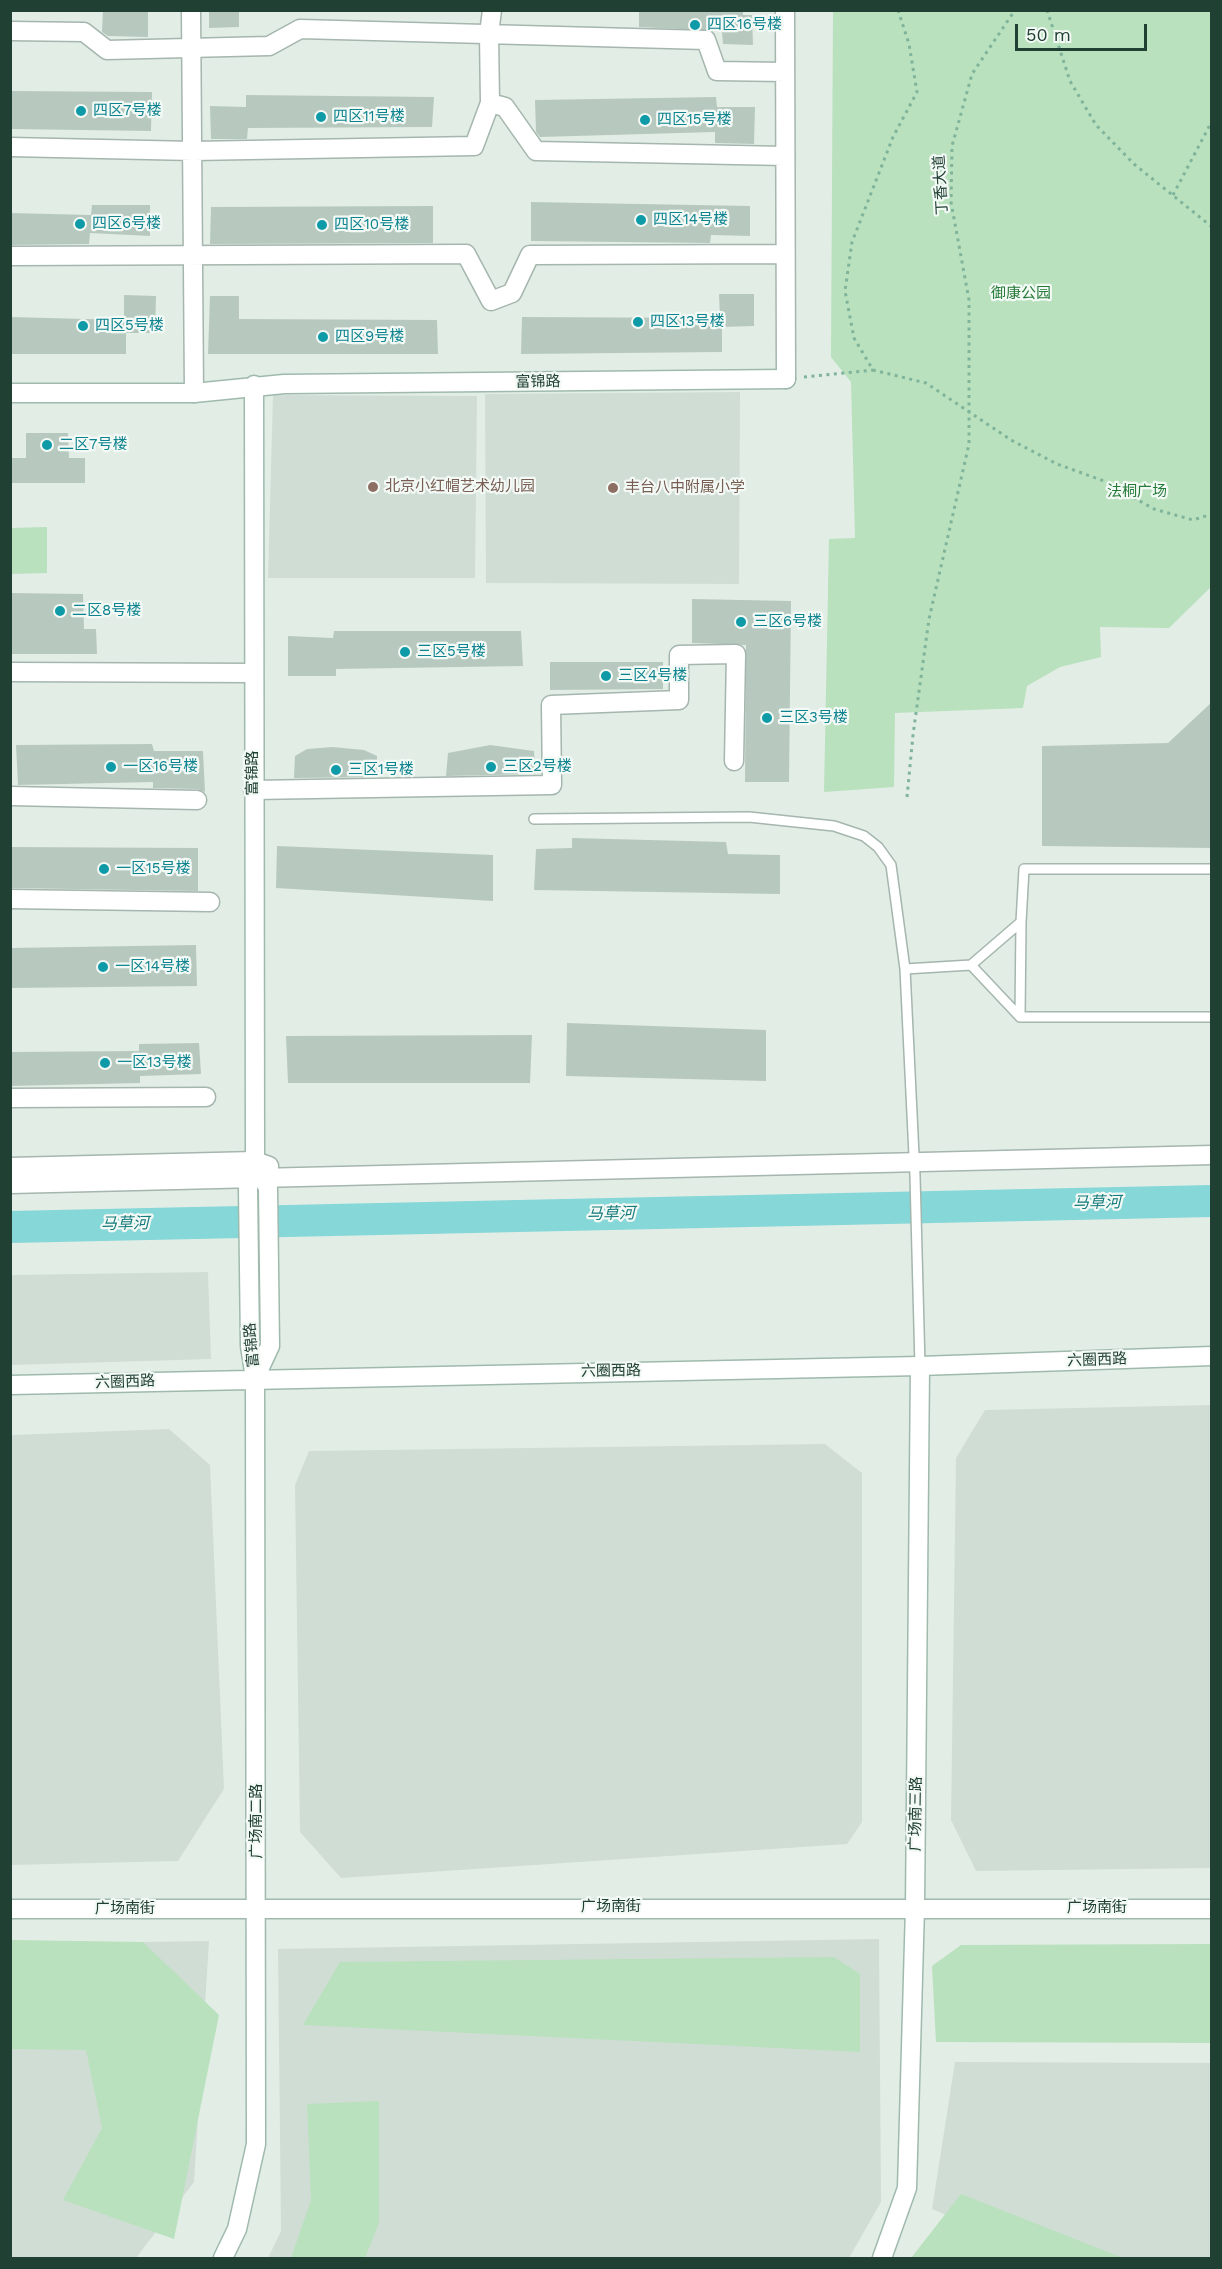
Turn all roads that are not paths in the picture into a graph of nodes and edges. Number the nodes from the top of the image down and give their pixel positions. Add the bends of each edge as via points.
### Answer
1 (192, 10) edge
2 (492, 10) edge
3 (785, 10) edge
4 (10, 31) edge
5 (489, 34) junction
6 (192, 48) junction
7 (785, 72) junction
8 (490, 103) junction
9 (10, 147) edge
10 (193, 151) junction
11 (785, 156) junction
12 (785, 254) junction
13 (10, 256) edge
14 (195, 257) junction
15 (254, 385) junction
16 (10, 393) edge
17 (194, 393) junction
18 (10, 672) edge
19 (253, 673) junction
20 (734, 761) dead end
21 (253, 790) junction
22 (10, 796) edge
23 (197, 800) dead end
24 (534, 819) dead end
25 (1212, 869) edge
26 (10, 899) edge
27 (210, 902) dead end
28 (1021, 922) junction
29 (971, 965) junction
30 (905, 969) junction
31 (1020, 1017) junction
32 (1212, 1017) edge
33 (206, 1097) dead end
34 (10, 1098) edge
35 (1212, 1155) edge
36 (10, 1167) edge
37 (915, 1169) junction
38 (257, 1178) junction
39 (10, 1184) edge
40 (1212, 1356) edge
41 (920, 1366) junction
42 (255, 1378) junction
43 (10, 1385) edge
44 (915, 1907) junction
45 (257, 1908) junction
46 (10, 1909) edge
47 (1212, 1909) edge
48 (223, 2259) edge
49 (882, 2259) edge

1 - 6 street
2 - 5 street
3 - 7 street
4 - 6 street via 84,32 107,50
5 - 6 street via 300,29 268,46
5 - 7 street via 706,40 717,71
5 - 8 street
6 - 10 street
7 - 11 street
8 - 10 street via 474,146
8 - 11 street via 505,107 536,151
9 - 10 street
10 - 14 street
11 - 12 street
12 - 14 street via 530,255 512,293 491,301 466,254
12 - 15 street, 富锦路 via 786,379
13 - 14 street
14 - 17 street
15 - 17 street, 富锦路
15 - 19 street, 富锦路
16 - 17 street, 富锦路
18 - 19 street
19 - 21 street, 富锦路
20 - 21 street via 736,654 679,655 679,700 550,705 552,785
21 - 38 street, 富锦路
22 - 23 street
24 - 30 lane via 749,817 834,826 864,836 891,865
25 - 28 lane via 1024,869
26 - 27 street
28 - 29 lane
28 - 31 lane
29 - 30 lane
29 - 31 lane
30 - 37 lane
31 - 32 lane
33 - 34 street
35 - 37 street
36 - 38 street
37 - 38 street
37 - 41 lane
38 - 39 street
38 - 42 street, 富锦路 via 249,1245 250,1346
38 - 42 street, 富锦路 via 269,1245 270,1346
40 - 41 street, 六圈西路
41 - 42 street, 六圈西路
41 - 44 street, 广场南三路
42 - 43 street, 六圈西路
42 - 45 street, 广场南二路
44 - 45 street, 广场南街
44 - 47 street, 广场南街
44 - 49 street, 广场南三路 via 907,2188
45 - 46 street, 广场南街
45 - 48 street, 广场南二路 via 256,2144 237,2229

